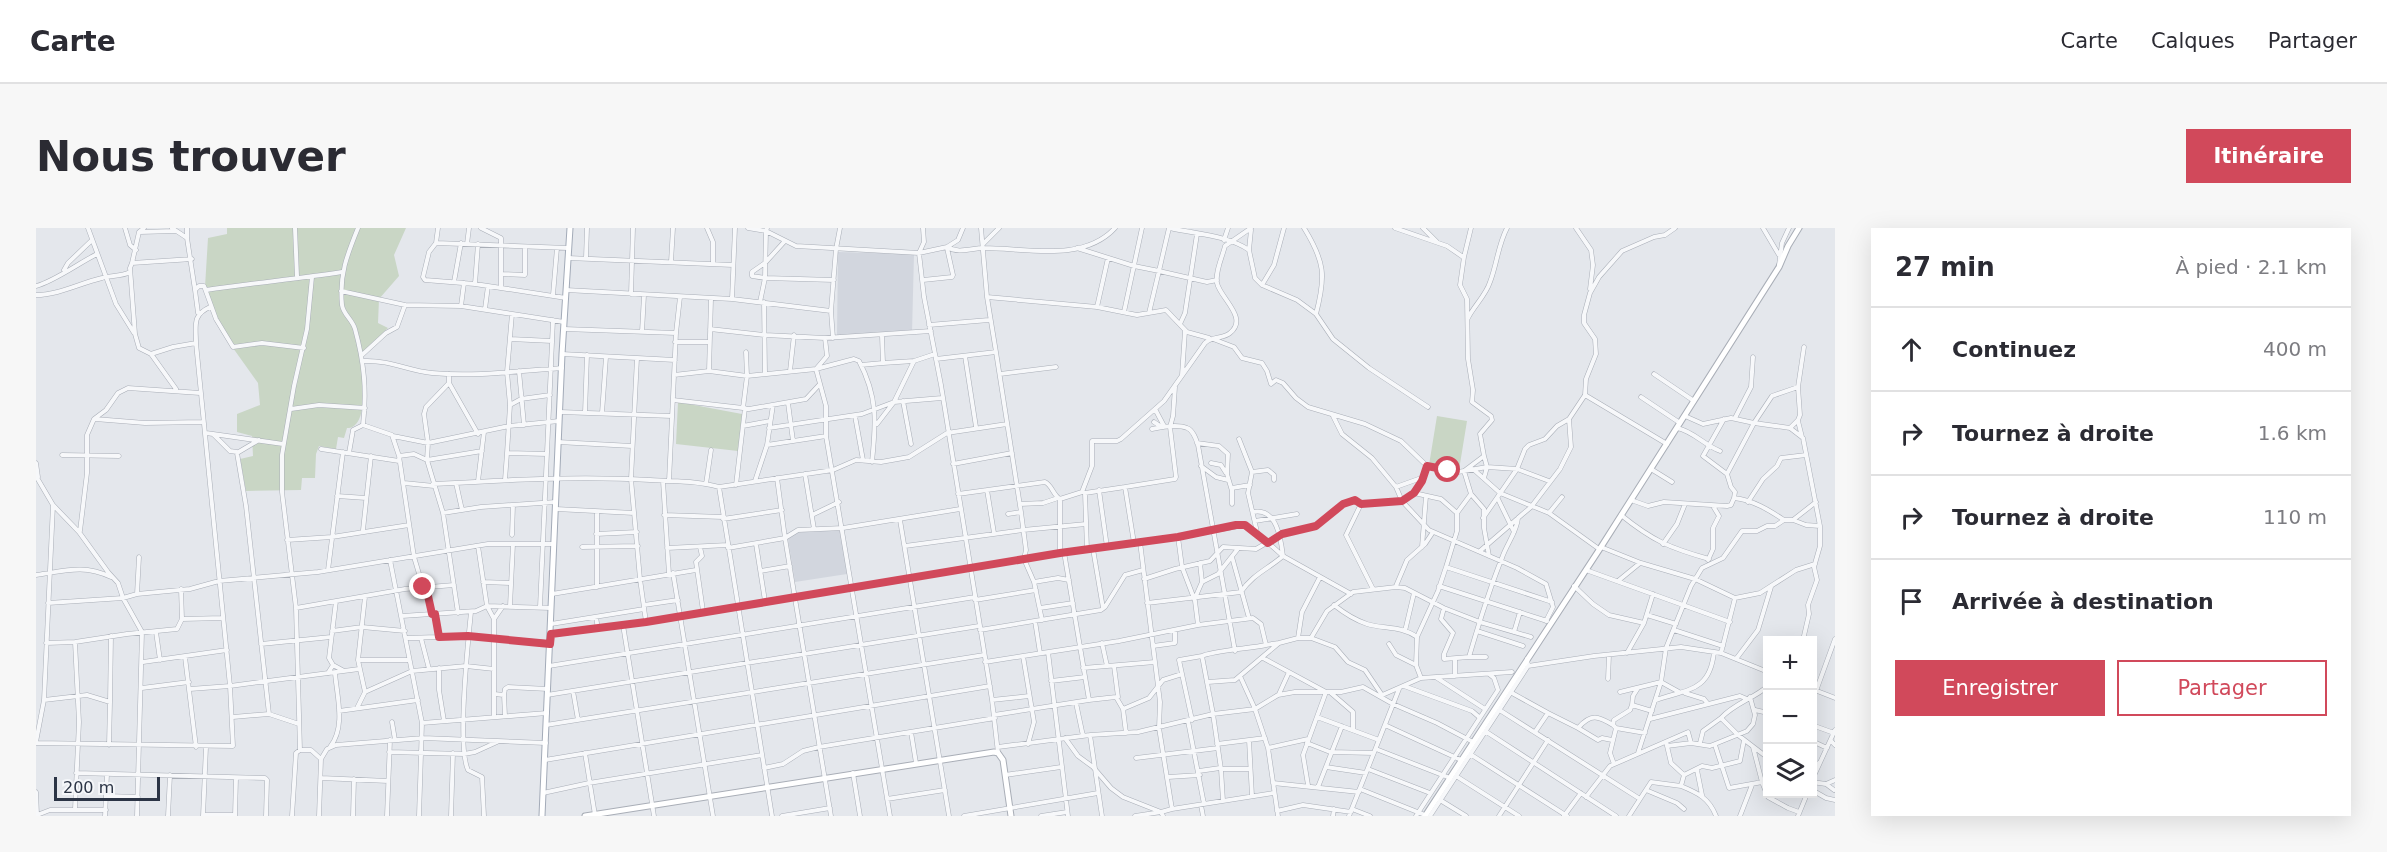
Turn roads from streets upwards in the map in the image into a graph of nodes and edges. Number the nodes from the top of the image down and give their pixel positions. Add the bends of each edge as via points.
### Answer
1 (88, 228) edge
2 (125, 228) edge
3 (144, 228) edge
4 (187, 228) edge
5 (295, 228) edge
6 (358, 228) edge
7 (438, 228) edge
8 (471, 228) edge
9 (480, 228) edge
10 (570, 228) edge
11 (587, 228) edge
12 (633, 228) edge
13 (673, 228) edge
14 (707, 228) edge
15 (735, 228) edge
16 (748, 228) edge
17 (840, 228) edge
18 (963, 228) edge
19 (981, 228) edge
20 (999, 228) edge
21 (1115, 228) edge
22 (1142, 228) edge
23 (1169, 228) edge
24 (1228, 228) edge
25 (1251, 228) edge
26 (1284, 228) edge
27 (1304, 228) edge
28 (1395, 228) edge
29 (1423, 228) edge
30 (1471, 228) edge
31 (1507, 228) edge
32 (1576, 228) edge
33 (1675, 228) edge
34 (1763, 228) edge
35 (1788, 228) edge
36 (924, 229) edge
37 (174, 230) edge
38 (766, 230) edge
39 (1797, 231) edge
40 (139, 232) junction
41 (1197, 234) junction
42 (187, 238) junction
43 (92, 240) junction
44 (1224, 240) junction
45 (784, 242) junction
46 (1230, 242) junction
47 (436, 243) junction
48 (461, 243) junction
49 (1437, 243) junction
50 (467, 244) junction
51 (478, 244) junction
52 (501, 245) junction
53 (947, 247) junction
54 (983, 247) junction
55 (525, 248) junction
56 (556, 248) junction
57 (568, 248) junction
58 (1076, 248) junction
59 (836, 249) junction
60 (136, 250) junction
61 (1249, 250) junction
62 (919, 253) junction
63 (97, 254) junction
64 (1779, 255) junction
65 (1464, 257) junction
66 (568, 258) junction
67 (586, 258) junction
68 (1108, 258) junction
69 (192, 259) junction
70 (633, 260) junction
71 (671, 262) junction
72 (132, 263) junction
73 (713, 263) junction
74 (765, 263) junction
75 (733, 265) junction
76 (1134, 266) junction
77 (1779, 267) junction
78 (64, 271) junction
79 (1159, 271) junction
80 (130, 272) junction
81 (342, 272) junction
82 (501, 274) junction
83 (297, 276) junction
84 (104, 277) junction
85 (312, 277) junction
86 (765, 278) junction
87 (1190, 278) junction
88 (834, 280) junction
89 (923, 280) junction
90 (1217, 280) junction
91 (454, 282) junction
92 (464, 284) junction
93 (475, 284) junction
94 (1262, 285) junction
95 (36, 286) edge
96 (488, 286) junction
97 (501, 288) junction
98 (195, 290) junction
99 (206, 290) junction
100 (566, 290) junction
101 (341, 291) junction
102 (1590, 292) junction
103 (631, 294) junction
104 (36, 295) edge
105 (553, 295) junction
106 (644, 295) junction
107 (680, 297) junction
108 (987, 297) junction
109 (566, 298) junction
110 (711, 299) junction
111 (732, 299) junction
112 (762, 302) junction
113 (405, 305) junction
114 (461, 306) junction
115 (210, 307) junction
116 (1096, 307) junction
117 (485, 309) junction
118 (831, 311) junction
119 (1124, 312) junction
120 (198, 313) junction
121 (1149, 313) junction
122 (512, 314) junction
123 (1316, 314) junction
124 (1468, 319) junction
125 (553, 320) junction
126 (989, 320) junction
127 (564, 322) junction
128 (1180, 324) junction
129 (929, 325) junction
130 (564, 329) junction
131 (710, 330) junction
132 (931, 331) junction
133 (1185, 331) junction
134 (642, 332) junction
135 (676, 333) junction
136 (135, 334) junction
137 (794, 335) junction
138 (765, 336) junction
139 (882, 336) junction
140 (825, 338) junction
141 (834, 338) junction
142 (510, 339) junction
143 (1211, 339) junction
144 (552, 341) junction
145 (675, 342) junction
146 (709, 342) junction
147 (196, 343) junction
148 (1804, 347) dead end
149 (304, 348) junction
150 (746, 352) dead end
151 (996, 352) junction
152 (151, 354) junction
153 (562, 354) junction
154 (362, 355) junction
155 (587, 355) junction
156 (965, 356) junction
157 (606, 357) junction
158 (935, 357) junction
159 (1753, 357) dead end
160 (636, 358) junction
161 (675, 360) junction
162 (364, 361) junction
163 (914, 362) junction
164 (883, 363) junction
165 (861, 365) junction
166 (1056, 367) dead end
167 (562, 368) junction
168 (551, 369) junction
169 (816, 369) junction
170 (519, 370) junction
171 (709, 371) junction
172 (790, 371) junction
173 (507, 372) junction
174 (449, 374) junction
175 (765, 374) junction
176 (999, 374) junction
177 (1654, 374) dead end
178 (674, 375) junction
179 (747, 376) junction
180 (1182, 377) junction
181 (449, 383) junction
182 (819, 384) junction
183 (1175, 387) junction
184 (1798, 387) junction
185 (176, 390) junction
186 (200, 393) junction
187 (550, 395) junction
188 (1585, 395) junction
189 (1641, 397) dead end
190 (942, 398) junction
191 (521, 399) junction
192 (673, 400) junction
193 (903, 401) junction
194 (1695, 401) junction
195 (894, 402) junction
196 (788, 403) junction
197 (510, 405) junction
198 (773, 405) junction
199 (1428, 407) dead end
200 (365, 408) junction
201 (744, 408) junction
202 (875, 408) junction
203 (1155, 409) junction
204 (291, 410) junction
205 (560, 412) junction
206 (585, 413) junction
207 (602, 414) junction
208 (634, 414) junction
209 (1332, 415) junction
210 (672, 416) junction
211 (855, 416) junction
212 (1685, 416) junction
213 (1735, 418) junction
214 (94, 419) junction
215 (1569, 419) junction
216 (1724, 419) junction
217 (1798, 420) junction
218 (560, 421) junction
219 (826, 421) junction
220 (203, 422) junction
221 (549, 422) junction
222 (770, 422) junction
223 (1154, 422) dead end
224 (1754, 423) junction
225 (790, 424) junction
226 (876, 424) junction
227 (1007, 424) junction
228 (363, 425) junction
229 (524, 425) junction
230 (509, 426) junction
231 (743, 426) junction
232 (1679, 426) junction
233 (976, 427) junction
234 (1165, 427) junction
235 (769, 428) junction
236 (1790, 428) junction
237 (1152, 429) dead end
238 (484, 432) junction
239 (206, 433) junction
240 (947, 433) junction
241 (214, 434) junction
242 (478, 434) junction
243 (392, 435) junction
244 (826, 436) junction
245 (1802, 437) junction
246 (1239, 439) dead end
247 (259, 440) junction
248 (793, 441) junction
249 (558, 442) junction
250 (428, 443) junction
251 (1197, 443) junction
252 (283, 444) junction
253 (911, 444) dead end
254 (1667, 444) junction
255 (767, 445) junction
256 (632, 446) junction
257 (1708, 446) junction
258 (321, 449) dead end
259 (711, 450) dead end
260 (1720, 451) dead end
261 (237, 452) junction
262 (343, 452) junction
263 (482, 452) junction
264 (349, 453) junction
265 (507, 453) junction
266 (1012, 453) junction
267 (547, 454) junction
268 (62, 455) dead end
269 (87, 455) junction
270 (1806, 455) junction
271 (119, 456) dead end
272 (371, 456) junction
273 (1484, 456) junction
274 (399, 459) junction
275 (426, 460) junction
276 (863, 460) junction
277 (872, 462) junction
278 (36, 463) edge
279 (1211, 463) dead end
280 (953, 464) junction
281 (1201, 466) junction
282 (1427, 466) junction
283 (1487, 466) junction
284 (1473, 469) junction
285 (1517, 469) junction
286 (1651, 469) junction
287 (833, 470) junction
288 (1464, 471) junction
289 (1252, 472) junction
290 (805, 474) junction
291 (1227, 474) junction
292 (1726, 474) junction
293 (37, 477) edge
294 (1424, 477) junction
295 (546, 478) junction
296 (557, 478) junction
297 (777, 478) junction
298 (1484, 478) junction
299 (631, 479) junction
300 (504, 480) junction
301 (1229, 480) junction
302 (1274, 480) dead end
303 (478, 481) junction
304 (663, 481) junction
305 (669, 481) junction
306 (1549, 481) junction
307 (755, 482) junction
308 (1672, 482) dead end
309 (404, 483) junction
310 (456, 483) junction
311 (706, 484) junction
312 (433, 485) junction
313 (736, 485) junction
314 (1250, 485) junction
315 (1017, 486) junction
316 (719, 487) junction
317 (1125, 487) junction
318 (1396, 487) junction
319 (987, 490) junction
320 (1099, 490) junction
321 (1232, 491) junction
322 (1083, 493) junction
323 (1414, 493) junction
324 (1500, 493) junction
325 (958, 494) junction
326 (1471, 494) junction
327 (337, 496) junction
328 (1426, 496) junction
329 (1562, 497) dead end
330 (366, 498) junction
331 (1734, 498) junction
332 (1059, 499) junction
333 (1498, 499) junction
334 (1402, 501) junction
335 (1631, 501) junction
336 (545, 502) junction
337 (556, 502) junction
338 (839, 502) junction
339 (1748, 502) junction
340 (1816, 502) junction
341 (1020, 504) junction
342 (1232, 504) dead end
343 (1361, 504) junction
344 (1685, 504) junction
345 (53, 505) junction
346 (513, 505) junction
347 (1713, 505) junction
348 (1531, 507) junction
349 (556, 509) junction
350 (960, 509) junction
351 (462, 510) junction
352 (782, 510) junction
353 (597, 512) junction
354 (1021, 512) junction
355 (1253, 512) junction
356 (443, 513) junction
357 (634, 513) junction
358 (1457, 513) junction
359 (1549, 513) junction
360 (1008, 514) dead end
361 (1296, 514) dead end
362 (664, 515) junction
363 (812, 515) junction
364 (1621, 515) junction
365 (723, 518) junction
366 (1272, 518) junction
367 (1483, 518) junction
368 (1518, 518) junction
369 (900, 520) junction
370 (1784, 520) junction
371 (1793, 520) junction
372 (1255, 521) junction
373 (1086, 524) junction
374 (410, 525) junction
375 (1424, 525) junction
376 (1510, 525) junction
377 (1060, 526) junction
378 (1820, 526) junction
379 (843, 528) junction
380 (814, 529) junction
381 (1023, 530) junction
382 (1212, 530) junction
383 (363, 531) junction
384 (80, 532) junction
385 (637, 532) junction
386 (1433, 532) junction
387 (1514, 532) junction
388 (1258, 533) junction
389 (596, 534) junction
390 (994, 534) junction
391 (512, 535) dead end
392 (1280, 535) junction
393 (332, 537) junction
394 (1178, 537) junction
395 (785, 538) junction
396 (965, 538) junction
397 (287, 540) junction
398 (1454, 541) junction
399 (1140, 542) junction
400 (1134, 543) junction
401 (1268, 543) junction
402 (513, 544) junction
403 (544, 544) junction
404 (555, 544) junction
405 (756, 544) junction
406 (1664, 544) junction
407 (1488, 545) junction
408 (478, 546) junction
409 (638, 546) junction
410 (728, 546) junction
411 (905, 546) junction
412 (582, 547) dead end
413 (596, 547) junction
414 (700, 547) junction
415 (1107, 547) junction
416 (1422, 547) junction
417 (667, 548) junction
418 (1600, 548) junction
419 (1090, 549) junction
420 (1237, 550) junction
421 (449, 551) junction
422 (1479, 551) junction
423 (1062, 553) junction
424 (1217, 555) junction
425 (1283, 556) junction
426 (1489, 556) junction
427 (139, 557) dead end
428 (414, 557) junction
429 (1232, 557) junction
430 (1024, 559) junction
431 (1709, 559) junction
432 (390, 560) junction
433 (1500, 562) junction
434 (1200, 563) junction
435 (1641, 563) junction
436 (1815, 564) junction
437 (790, 566) junction
438 (1706, 566) junction
439 (1182, 567) junction
440 (1446, 567) junction
441 (970, 568) junction
442 (328, 570) junction
443 (696, 570) junction
444 (1143, 570) junction
445 (1586, 570) junction
446 (761, 571) junction
447 (1220, 572) junction
448 (50, 573) junction
449 (671, 573) junction
450 (36, 575) edge
451 (291, 575) junction
452 (112, 577) junction
453 (1320, 577) junction
454 (910, 578) junction
455 (254, 579) junction
456 (640, 579) junction
457 (1144, 579) junction
458 (1695, 579) junction
459 (1069, 580) junction
460 (219, 581) junction
461 (1617, 581) junction
462 (483, 582) junction
463 (1034, 582) junction
464 (1202, 582) junction
465 (511, 583) junction
466 (1492, 584) junction
467 (454, 585) junction
468 (1439, 586) junction
469 (1574, 586) junction
470 (1771, 586) junction
471 (424, 587) junction
472 (597, 587) junction
473 (853, 587) junction
474 (1396, 587) junction
475 (181, 589) junction
476 (1374, 589) junction
477 (1037, 590) junction
478 (396, 591) junction
479 (1241, 592) junction
480 (1224, 593) junction
481 (1414, 593) junction
482 (137, 594) junction
483 (552, 594) junction
484 (1351, 594) junction
485 (1653, 594) junction
486 (1756, 594) junction
487 (795, 596) junction
488 (365, 597) junction
489 (123, 598) junction
490 (975, 598) junction
491 (1194, 598) junction
492 (1735, 598) junction
493 (678, 600) junction
494 (765, 601) junction
495 (1486, 601) junction
496 (336, 602) junction
497 (1432, 602) junction
498 (1552, 602) junction
499 (48, 603) junction
500 (1073, 603) junction
501 (1147, 603) junction
502 (1767, 603) junction
503 (1334, 605) junction
504 (1683, 605) junction
505 (487, 606) junction
506 (503, 606) junction
507 (510, 606) junction
508 (738, 606) junction
509 (540, 607) junction
510 (644, 607) junction
511 (915, 607) junction
512 (296, 608) junction
513 (551, 608) junction
514 (1040, 608) junction
515 (1103, 608) junction
516 (1444, 608) junction
517 (703, 611) junction
518 (471, 612) junction
519 (1520, 612) junction
520 (458, 613) junction
521 (434, 614) junction
522 (680, 615) junction
523 (1075, 615) junction
524 (1647, 615) junction
525 (402, 616) junction
526 (857, 616) junction
527 (596, 617) junction
528 (223, 618) junction
529 (494, 618) junction
530 (1249, 618) junction
531 (183, 619) junction
532 (1042, 620) junction
533 (1035, 621) junction
534 (1229, 621) junction
535 (1549, 621) junction
536 (646, 622) junction
537 (1480, 622) junction
538 (1730, 622) junction
539 (1644, 623) junction
540 (551, 624) junction
541 (1676, 624) junction
542 (623, 625) junction
543 (800, 625) junction
544 (1198, 625) junction
545 (362, 627) junction
546 (980, 628) junction
547 (598, 629) junction
548 (1175, 630) junction
549 (1674, 630) junction
550 (332, 631) junction
551 (1477, 631) junction
552 (142, 632) junction
553 (156, 632) junction
554 (405, 632) junction
555 (1405, 632) junction
556 (1514, 632) junction
557 (551, 634) junction
558 (1152, 634) junction
559 (742, 635) junction
560 (111, 636) junction
561 (468, 636) junction
562 (920, 636) junction
563 (1804, 636) edge
564 (331, 637) junction
565 (439, 637) junction
566 (1417, 637) junction
567 (1531, 637) dead end
568 (406, 638) junction
569 (421, 638) junction
570 (494, 638) junction
571 (1298, 638) junction
572 (1311, 638) junction
573 (1835, 639) edge
574 (296, 641) junction
575 (75, 642) junction
576 (46, 643) junction
577 (1102, 643) junction
578 (1279, 643) junction
579 (261, 644) junction
580 (550, 644) junction
581 (685, 644) junction
582 (1389, 644) dead end
583 (862, 645) junction
584 (1266, 645) junction
585 (1153, 646) junction
586 (1523, 646) dead end
587 (1723, 646) junction
588 (1080, 647) junction
589 (1666, 648) junction
590 (227, 650) junction
591 (1235, 651) junction
592 (1048, 652) junction
593 (1714, 652) junction
594 (627, 653) junction
595 (1627, 653) junction
596 (1721, 653) junction
597 (805, 654) junction
598 (1040, 654) junction
599 (984, 655) junction
600 (1609, 655) junction
601 (1023, 656) junction
602 (1202, 656) junction
603 (185, 657) junction
604 (1469, 657) junction
605 (1486, 657) dead end
606 (1263, 658) junction
607 (1455, 659) junction
608 (1527, 659) junction
609 (1736, 659) junction
610 (160, 660) junction
611 (358, 660) junction
612 (409, 660) junction
613 (143, 662) junction
614 (985, 662) junction
615 (1155, 662) junction
616 (747, 663) junction
617 (925, 664) junction
618 (333, 665) junction
619 (1416, 665) junction
620 (466, 666) junction
621 (549, 666) junction
622 (1107, 666) junction
623 (1114, 666) junction
624 (1528, 666) junction
625 (439, 668) junction
626 (1083, 668) junction
627 (359, 669) junction
628 (429, 669) junction
629 (494, 669) junction
630 (1763, 670) edge
631 (344, 671) junction
632 (412, 671) junction
633 (1289, 672) junction
634 (1512, 672) dead end
635 (328, 673) junction
636 (335, 673) junction
637 (689, 673) junction
638 (867, 674) junction
639 (1182, 674) junction
640 (1489, 674) junction
641 (1240, 676) junction
642 (1455, 676) junction
643 (296, 677) junction
644 (1085, 677) junction
645 (1421, 678) junction
646 (1436, 678) junction
647 (1608, 680) dead end
648 (1051, 681) junction
649 (189, 682) junction
650 (264, 682) junction
651 (632, 682) junction
652 (1208, 682) junction
653 (1661, 682) junction
654 (809, 683) junction
655 (1817, 683) edge
656 (230, 686) junction
657 (990, 686) junction
658 (1158, 686) junction
659 (1402, 687) junction
660 (1638, 687) junction
661 (142, 688) junction
662 (190, 689) junction
663 (1763, 690) edge
664 (573, 691) junction
665 (1509, 691) junction
666 (1817, 691) edge
667 (365, 692) junction
668 (548, 692) junction
669 (752, 692) junction
670 (1328, 692) junction
671 (1620, 692) dead end
672 (1682, 692) junction
673 (494, 694) junction
674 (504, 695) junction
675 (1278, 695) junction
676 (78, 696) junction
677 (930, 696) junction
678 (1029, 696) junction
679 (1380, 696) junction
680 (1748, 698) junction
681 (1835, 698) edge
682 (1119, 699) junction
683 (44, 700) junction
684 (418, 700) junction
685 (992, 700) junction
686 (1089, 700) junction
687 (1655, 700) junction
688 (110, 702) junction
689 (694, 702) junction
690 (1076, 703) junction
691 (1393, 704) junction
692 (1708, 704) junction
693 (872, 705) junction
694 (1632, 705) junction
695 (1053, 706) junction
696 (357, 708) junction
697 (1123, 709) junction
698 (1255, 709) junction
699 (1485, 709) junction
700 (1498, 709) junction
701 (1031, 710) junction
702 (1755, 710) junction
703 (339, 711) junction
704 (637, 711) junction
705 (1652, 711) junction
706 (547, 712) junction
707 (1548, 712) junction
708 (1763, 712) edge
709 (268, 714) junction
710 (1213, 714) junction
711 (814, 715) junction
712 (494, 716) junction
713 (504, 716) junction
714 (233, 717) junction
715 (995, 717) junction
716 (1317, 717) junction
717 (1479, 717) junction
718 (465, 718) junction
719 (1721, 718) junction
720 (1650, 719) junction
721 (578, 720) junction
722 (1190, 720) junction
723 (444, 721) junction
724 (392, 722) dead end
725 (422, 723) junction
726 (299, 724) junction
727 (757, 724) junction
728 (546, 725) junction
729 (1385, 725) junction
730 (1342, 726) junction
731 (1615, 726) junction
732 (1817, 726) edge
733 (935, 728) junction
734 (1159, 728) junction
735 (1578, 728) junction
736 (1353, 730) junction
737 (1484, 730) junction
738 (1834, 731) edge
739 (911, 732) junction
740 (1535, 732) junction
741 (1126, 733) junction
742 (1645, 733) junction
743 (699, 734) junction
744 (1090, 735) junction
745 (1738, 735) junction
746 (1083, 736) junction
747 (877, 737) junction
748 (423, 738) junction
749 (1065, 738) junction
750 (1265, 738) junction
751 (1466, 738) junction
752 (1058, 739) junction
753 (392, 740) junction
754 (464, 740) junction
755 (1249, 740) junction
756 (1379, 740) junction
757 (1548, 740) junction
758 (1612, 740) junction
759 (1744, 740) junction
760 (499, 741) junction
761 (1308, 741) junction
762 (1831, 741) junction
763 (36, 742) edge
764 (1473, 742) junction
765 (546, 743) junction
766 (1817, 743) edge
767 (642, 744) junction
768 (1028, 744) junction
769 (1667, 744) junction
770 (1691, 744) junction
771 (1700, 744) junction
772 (77, 745) junction
773 (109, 745) junction
774 (141, 745) junction
775 (1715, 745) junction
776 (1835, 745) edge
777 (1218, 746) junction
778 (196, 747) junction
779 (206, 747) junction
780 (819, 747) junction
781 (1753, 747) junction
782 (330, 748) junction
783 (1268, 748) junction
784 (1827, 748) junction
785 (300, 750) junction
786 (998, 750) junction
787 (1194, 751) junction
788 (1375, 751) junction
789 (389, 752) junction
790 (423, 752) junction
791 (1330, 752) junction
792 (453, 753) junction
793 (585, 753) junction
794 (1163, 753) junction
795 (1469, 753) junction
796 (1638, 753) junction
797 (464, 754) junction
798 (762, 755) junction
799 (1763, 755) edge
800 (1454, 756) junction
801 (1136, 758) dead end
802 (321, 759) junction
803 (545, 759) junction
804 (1461, 759) junction
805 (940, 760) junction
806 (1534, 762) junction
807 (916, 763) junction
808 (1817, 763) edge
809 (1614, 764) junction
810 (1820, 764) junction
811 (704, 765) junction
812 (1723, 765) junction
813 (1060, 767) junction
814 (1094, 767) junction
815 (1326, 767) junction
816 (764, 768) junction
817 (882, 768) junction
818 (1221, 768) junction
819 (1250, 769) junction
820 (1697, 770) junction
821 (1817, 770) edge
822 (1367, 771) junction
823 (76, 773) junction
824 (853, 773) junction
825 (1199, 773) junction
826 (107, 774) junction
827 (647, 774) junction
828 (1602, 774) junction
829 (139, 775) junction
830 (1005, 775) junction
831 (1442, 775) junction
832 (1684, 775) junction
833 (1763, 775) edge
834 (170, 776) junction
835 (205, 776) junction
836 (1453, 776) junction
837 (825, 777) junction
838 (1168, 777) junction
839 (236, 778) junction
840 (321, 778) junction
841 (354, 779) junction
842 (388, 781) junction
843 (1835, 781) edge
844 (1763, 782) edge
845 (1817, 782) edge
846 (590, 783) junction
847 (1273, 783) junction
848 (1826, 784) junction
849 (1308, 785) junction
850 (1752, 785) junction
851 (1520, 786) junction
852 (1681, 786) junction
853 (767, 787) junction
854 (1318, 787) junction
855 (945, 790) junction
856 (1359, 790) junction
857 (1646, 790) junction
858 (1835, 791) edge
859 (36, 792) edge
860 (543, 793) junction
861 (1098, 793) junction
862 (1274, 793) junction
863 (1430, 793) junction
864 (1581, 793) junction
865 (1817, 793) edge
866 (1702, 795) junction
867 (106, 796) junction
868 (709, 796) junction
869 (1252, 796) junction
870 (138, 797) junction
871 (1586, 797) junction
872 (1065, 798) junction
873 (1805, 798) edge
874 (887, 799) junction
875 (1439, 799) junction
876 (1640, 799) junction
877 (1771, 799) edge
878 (1835, 800) edge
879 (1223, 801) junction
880 (1203, 804) junction
881 (652, 806) junction
882 (1505, 807) junction
883 (830, 808) junction
884 (1010, 808) junction
885 (75, 809) junction
886 (1172, 809) junction
887 (1334, 809) junction
888 (1684, 809) dead end
889 (106, 810) junction
890 (1351, 812) edge
891 (1278, 813) edge
892 (1068, 814) edge
893 (1162, 814) edge
894 (1417, 814) edge
895 (1798, 814) edge
896 (37, 815) edge
897 (203, 815) edge
898 (595, 815) edge
899 (105, 816) edge
900 (137, 816) edge
901 (168, 816) edge
902 (235, 816) edge
903 (266, 816) edge
904 (271, 816) edge
905 (292, 816) edge
906 (319, 816) edge
907 (353, 816) edge
908 (387, 816) edge
909 (419, 816) edge
910 (451, 816) edge
911 (484, 816) edge
912 (542, 816) edge
913 (585, 816) edge
914 (654, 816) edge
915 (712, 816) edge
916 (772, 816) edge
917 (782, 816) edge
918 (831, 816) edge
919 (860, 816) edge
920 (890, 816) edge
921 (949, 816) edge
922 (964, 816) edge
923 (1011, 816) edge
924 (1041, 816) edge
925 (1102, 816) edge
926 (1138, 816) edge
927 (1203, 816) edge
928 (1333, 816) edge
929 (1370, 816) edge
930 (1425, 816) edge
931 (1430, 816) edge
932 (1466, 816) edge
933 (1499, 816) edge
934 (1519, 816) edge
935 (1565, 816) edge
936 (1616, 816) edge
937 (1629, 816) edge
938 (1716, 816) edge
939 (1740, 816) edge

1 - 43 street
2 - 60 street via 130,245
3 - 40 street
4 - 42 street
5 - 83 street
6 - 81 street
7 - 47 street
8 - 50 street
9 - 52 street via 501,238
10 - 57 street
11 - 67 street
12 - 70 street
13 - 71 street
14 - 73 street via 713,242
15 - 75 street
16 - 38 street
17 - 59 street
18 - 53 street via 958,240
19 - 54 street
20 - 54 street
21 - 58 street
22 - 76 street
23 - 41 street
23 - 79 street
24 - 44 street
25 - 46 street
25 - 61 street
26 - 94 street via 1274,265
27 - 123 street via 1318,250 1322,271 1323,289
28 - 49 street
29 - 49 street
30 - 65 street
31 - 124 street via 1490,285
32 - 102 street via 1591,250
33 - 102 street via 1622,251
34 - 64 street
35 - 39 street
35 - 64 street
36 - 62 street
37 - 40 street
37 - 42 street
38 - 45 street
38 - 74 street
39 - 77 street
40 - 60 street
41 - 44 street
41 - 87 street
42 - 69 street
43 - 63 street
43 - 78 street
44 - 46 street
45 - 59 street
45 - 74 street
46 - 61 street
46 - 90 street via 1225,246
47 - 48 street
47 - 91 street via 429,252 423,279
48 - 50 street
48 - 91 street
49 - 65 street
50 - 51 street
51 - 52 street
51 - 93 street
52 - 55 street
52 - 82 street
53 - 54 street via 959,251
53 - 62 street
53 - 89 street via 952,277
54 - 58 street via 1058,251
54 - 108 street
55 - 56 street
55 - 82 street via 525,275
56 - 57 street
56 - 105 street
57 - 66 street
58 - 68 street
59 - 62 street
59 - 88 street
60 - 72 street
61 - 94 street via 1255,278
62 - 89 street
63 - 78 street
63 - 84 street
64 - 77 street
65 - 124 street via 1460,285 1467,299
66 - 67 street
66 - 100 street
67 - 70 street
68 - 76 street
68 - 116 street
69 - 72 street
69 - 98 street
70 - 71 street
70 - 103 street
71 - 73 street
72 - 80 street
73 - 75 street
74 - 86 street
74 - 86 street via 752,272 752,276
75 - 111 street
76 - 79 street
76 - 119 street
77 - 194 street
78 - 95 street via 48,283
79 - 87 street
79 - 121 street
80 - 84 street
80 - 136 street
81 - 85 street
81 - 101 street
82 - 97 street
83 - 85 street
83 - 99 street via 274,283
84 - 104 street
84 - 136 street
85 - 149 street
86 - 88 street
86 - 112 street
87 - 90 street
87 - 128 street
88 - 118 street
89 - 129 street
90 - 143 street via 1236,316 1230,333
91 - 92 street
92 - 93 street
92 - 114 street
93 - 96 street
94 - 123 street via 1297,300
96 - 97 street
96 - 117 street
97 - 105 street
98 - 99 street via 199,286
98 - 120 street
99 - 115 street
100 - 103 street
100 - 109 street
101 - 113 street
101 - 154 street via 342,307 354,324
102 - 188 street via 1584,323 1593,333 1596,354 1586,378
103 - 106 street
105 - 109 street
106 - 107 street
106 - 134 street
107 - 110 street
107 - 135 street
108 - 116 street
108 - 126 street
109 - 127 street
110 - 111 street
110 - 131 street
111 - 112 street
112 - 118 street
112 - 138 street
113 - 114 street
113 - 154 street via 397,327
114 - 117 street
115 - 120 street
115 - 149 street via 234,348 262,343
116 - 119 street
117 - 122 street
118 - 141 street
119 - 121 street
120 - 147 street
121 - 128 street via 1166,310
122 - 125 street
122 - 142 street
123 - 199 street via 1333,339
124 - 273 street via 1472,402 1491,416 1480,434
125 - 127 street
125 - 144 street
126 - 129 street
126 - 151 street
127 - 130 street
128 - 133 street
129 - 132 street
130 - 134 street
130 - 153 street
131 - 138 street
131 - 146 street
132 - 139 street
132 - 158 street
133 - 143 street
133 - 180 street
134 - 135 street
135 - 145 street
136 - 152 street via 141,351
137 - 138 street
137 - 140 street
137 - 172 street
138 - 175 street
139 - 141 street
139 - 164 street
140 - 141 street
140 - 169 street via 827,356
142 - 144 street
142 - 173 street
143 - 180 street
143 - 209 street via 1234,347 1242,358 1262,363 1271,384 1276,380 1283,383 1305,405
144 - 168 street
145 - 146 street
145 - 161 street
146 - 171 street
147 - 152 street
147 - 186 street
148 - 184 street
149 - 204 street
150 - 179 street
151 - 156 street
151 - 176 street
152 - 185 street
153 - 155 street
153 - 167 street
154 - 162 street
155 - 157 street
155 - 206 street
156 - 158 street
156 - 233 street
157 - 160 street
157 - 207 street
158 - 163 street
158 - 190 street
159 - 213 street via 1751,387
160 - 161 street
160 - 208 street
161 - 178 street
162 - 174 street
162 - 200 street
163 - 164 street
163 - 195 street
164 - 165 street
165 - 169 street via 854,359
165 - 202 street
166 - 176 street
167 - 168 street
167 - 205 street
168 - 170 street
168 - 187 street
169 - 172 street
169 - 182 street
170 - 173 street
170 - 191 street
171 - 178 street
171 - 179 street
172 - 175 street
173 - 174 street
173 - 197 street
174 - 181 street
175 - 179 street
176 - 227 street
177 - 194 street
178 - 192 street
179 - 201 street
180 - 183 street
181 - 242 street
181 - 250 street via 424,408
182 - 196 street via 806,399
182 - 219 street
183 - 203 street
183 - 234 street via 1173,416
184 - 217 street
184 - 224 street via 1772,396
185 - 186 street
185 - 214 street via 123,389
186 - 220 street
187 - 191 street
187 - 221 street
188 - 215 street
188 - 254 street
189 - 232 street
190 - 193 street
190 - 240 street
191 - 197 street
191 - 229 street
192 - 201 street
192 - 210 street
193 - 195 street
193 - 253 street
194 - 212 street
195 - 202 street
195 - 226 street
196 - 198 street
196 - 225 street
197 - 230 street
198 - 201 street
198 - 222 street
200 - 204 street via 319,405
200 - 228 street
201 - 231 street
202 - 211 street
202 - 226 street
203 - 234 street
203 - 322 street via 1117,441 1092,441 1092,466
204 - 252 street
205 - 206 street
205 - 218 street
206 - 207 street
207 - 208 street
208 - 210 street
208 - 256 street
209 - 282 street via 1365,424 1401,441
209 - 318 street via 1342,434 1362,448
210 - 305 street
211 - 219 street
211 - 276 street
212 - 216 street via 1703,424
212 - 232 street
213 - 216 street
213 - 224 street
214 - 220 street
214 - 269 street via 87,435
215 - 285 street via 1545,439 1528,446
215 - 306 street via 1571,447
216 - 257 street
217 - 236 street
217 - 245 street
218 - 221 street
218 - 249 street
219 - 225 street
219 - 244 street
220 - 239 street
221 - 229 street
221 - 267 street
222 - 231 street
222 - 235 street
223 - 234 street
224 - 236 street
224 - 292 street
225 - 235 street
225 - 248 street
226 - 277 street
227 - 233 street
227 - 266 street
228 - 243 street
228 - 264 street via 353,430
229 - 230 street
230 - 238 street
230 - 265 street
231 - 313 street
232 - 254 street
232 - 257 street
233 - 240 street
234 - 237 street
234 - 251 street via 1187,428
234 - 317 street via 1175,479
235 - 255 street
236 - 245 street
238 - 242 street
238 - 263 street
239 - 241 street
239 - 460 street
240 - 277 street via 909,457
240 - 280 street
241 - 247 street
241 - 261 street via 230,451
242 - 250 street
243 - 250 street
243 - 274 street
244 - 248 street
244 - 287 street
245 - 270 street
246 - 289 street
247 - 252 street
247 - 261 street
248 - 255 street
249 - 256 street
249 - 296 street
250 - 275 street
251 - 281 street
251 - 291 street via 1219,446 1228,454
252 - 397 street
254 - 286 street
255 - 307 street
256 - 299 street
257 - 260 street
257 - 292 street via 1703,458
258 - 262 street
259 - 311 street
261 - 455 street
262 - 264 street
262 - 327 street
263 - 275 street
263 - 303 street
264 - 272 street
265 - 267 street
265 - 300 street
266 - 280 street
266 - 315 street
267 - 295 street
268 - 269 street
269 - 271 street
269 - 384 street
270 - 339 street via 1781,458
270 - 340 street
272 - 274 street
272 - 330 street
273 - 283 street
273 - 288 street
274 - 275 street via 414,454
274 - 309 street
275 - 312 street
276 - 277 street
276 - 287 street
278 - 293 street
279 - 291 street via 1221,465
280 - 325 street
281 - 301 street via 1216,477
281 - 382 street
282 - 288 street
282 - 294 street
283 - 284 street
283 - 285 street
283 - 298 street
284 - 288 street
284 - 298 street
285 - 306 street
285 - 324 street
286 - 308 street
286 - 335 street
287 - 290 street
287 - 338 street
288 - 326 street
289 - 302 street via 1268,470
289 - 314 street
290 - 297 street
290 - 363 street
291 - 301 street
292 - 331 street
293 - 345 street
294 - 318 street
294 - 323 street
295 - 296 street
295 - 300 street
295 - 336 street
296 - 299 street
296 - 337 street
297 - 307 street
297 - 352 street
298 - 324 street
299 - 304 street
299 - 357 street
300 - 303 street
301 - 321 street
303 - 310 street
304 - 305 street
304 - 362 street
305 - 311 street
306 - 348 street
307 - 313 street
309 - 312 street
309 - 374 street
310 - 312 street
310 - 351 street
311 - 316 street
312 - 356 street
313 - 316 street
314 - 321 street
314 - 355 street
315 - 319 street
315 - 332 street via 1047,482
315 - 341 street
316 - 365 street
317 - 320 street
317 - 400 street
318 - 334 street
319 - 325 street
319 - 390 street
320 - 322 street
320 - 415 street
321 - 342 street
322 - 332 street
322 - 373 street
323 - 328 street
323 - 334 street
324 - 333 street
324 - 348 street
325 - 350 street
326 - 358 street
326 - 367 street via 1484,507
327 - 330 street
327 - 393 street
328 - 358 street via 1441,499
328 - 375 street
329 - 359 street
330 - 383 street
331 - 339 street
331 - 347 street via 1731,505
332 - 341 street
332 - 377 street
333 - 367 street
333 - 376 street
334 - 343 street
334 - 375 street
335 - 344 street via 1648,506
335 - 364 street
336 - 337 street
336 - 346 street
336 - 403 street
337 - 349 street
338 - 363 street
338 - 379 street
339 - 370 street
340 - 371 street
340 - 378 street
341 - 354 street
343 - 392 street via 1355,500 1345,503 1316,526
343 - 476 street via 1346,535
344 - 347 street
344 - 406 street
345 - 384 street
345 - 448 street
346 - 351 street
346 - 391 street
347 - 431 street via 1719,516 1713,528
348 - 359 street
348 - 368 street
349 - 353 street
349 - 404 street
350 - 369 street
350 - 396 street
351 - 356 street
352 - 365 street
352 - 395 street
353 - 357 street
353 - 389 street
354 - 360 street
354 - 381 street
355 - 366 street
355 - 372 street
356 - 421 street
357 - 385 street
358 - 398 street
359 - 418 street
361 - 366 street
362 - 365 street
362 - 417 street
363 - 380 street
364 - 406 street via 1648,537
364 - 418 street
365 - 410 street
366 - 372 street
366 - 392 street
367 - 407 street
368 - 376 street
368 - 387 street
369 - 379 street
369 - 411 street
370 - 371 street
370 - 438 street via 1758,531 1742,531 1723,558
371 - 378 street
372 - 388 street
373 - 377 street
373 - 419 street
374 - 383 street
374 - 428 street
375 - 386 street
375 - 416 street
376 - 387 street
376 - 407 street
377 - 381 street
377 - 423 street
378 - 436 street
379 - 380 street
379 - 473 street
380 - 395 street via 798,530
381 - 390 street
381 - 430 street
382 - 388 street via 1245,525
382 - 394 street
382 - 424 street
383 - 393 street
384 - 452 street
385 - 389 street
385 - 409 street
386 - 398 street
386 - 416 street
387 - 433 street
388 - 401 street
389 - 413 street
390 - 396 street
392 - 401 street
392 - 425 street
393 - 397 street
393 - 442 street
394 - 399 street
394 - 439 street
395 - 405 street
395 - 437 street
396 - 411 street
396 - 441 street
397 - 451 street
398 - 422 street
398 - 440 street
399 - 400 street
399 - 444 street
400 - 415 street
401 - 420 street via 1256,549
401 - 425 street
402 - 403 street
402 - 408 street
402 - 465 street
403 - 404 street
403 - 509 street
404 - 483 street
405 - 410 street
405 - 446 street
406 - 431 street
407 - 422 street
407 - 426 street
408 - 421 street
408 - 462 street
409 - 413 street
409 - 456 street
410 - 414 street
410 - 508 street
411 - 454 street
412 - 413 street
413 - 472 street
414 - 417 street
414 - 443 street via 702,556 696,562
415 - 419 street
416 - 474 street via 1407,560
417 - 449 street
418 - 435 street
418 - 445 street
419 - 423 street
419 - 515 street
420 - 424 street via 1223,547
420 - 429 street
421 - 428 street
421 - 467 street
422 - 426 street
423 - 430 street
423 - 459 street
424 - 434 street
424 - 447 street
425 - 453 street
425 - 479 street via 1254,575
426 - 433 street
427 - 482 street
428 - 432 street
428 - 471 street
429 - 447 street
429 - 479 street
430 - 441 street
430 - 463 street
431 - 438 street
432 - 442 street
432 - 478 street
433 - 466 street
433 - 498 street via 1546,584
434 - 439 street
434 - 464 street
435 - 458 street
435 - 461 street
436 - 470 street via 1796,570
436 - 563 street via 1817,580 1808,605
437 - 446 street
437 - 487 street
438 - 458 street
439 - 457 street
439 - 491 street
440 - 466 street
440 - 468 street
441 - 454 street
441 - 490 street
442 - 451 street
443 - 449 street
443 - 517 street
444 - 457 street
444 - 515 street via 1125,575
445 - 461 street
445 - 469 street
446 - 494 street
447 - 464 street
447 - 480 street
448 - 450 street
448 - 452 street via 87,568
448 - 499 street
449 - 456 street
449 - 493 street
451 - 455 street
451 - 512 street
452 - 489 street
453 - 484 street
453 - 571 street via 1302,612
454 - 473 street
454 - 511 street
455 - 460 street
455 - 579 street
456 - 472 street
456 - 510 street
457 - 501 street
458 - 492 street
458 - 504 street
459 - 463 street
459 - 500 street
460 - 475 street
460 - 528 street
461 - 485 street
462 - 465 street
462 - 505 street
463 - 477 street
464 - 491 street
465 - 507 street
466 - 495 street
466 - 498 street
467 - 471 street
467 - 520 street
468 - 495 street
468 - 497 street
469 - 535 street
469 - 539 street via 1609,615
470 - 486 street
470 - 502 street
471 - 478 street
471 - 521 street
472 - 483 street
473 - 487 street
473 - 526 street
474 - 476 street
474 - 481 street
475 - 482 street
475 - 531 street
476 - 484 street
477 - 490 street
477 - 514 street
478 - 488 street
478 - 525 street
479 - 480 street
479 - 530 street
480 - 491 street
480 - 534 street
481 - 497 street
481 - 555 street
482 - 489 street
483 - 513 street
484 - 503 street
485 - 504 street
485 - 524 street
486 - 492 street
486 - 502 street
487 - 494 street
487 - 543 street
488 - 496 street
488 - 545 street
489 - 499 street
489 - 552 street
490 - 511 street
490 - 546 street
491 - 501 street
491 - 544 street
492 - 538 street
493 - 510 street
493 - 522 street
494 - 508 street
495 - 519 street
495 - 537 street
496 - 512 street
496 - 550 street
497 - 516 street
497 - 566 street
498 - 535 street
499 - 576 street
500 - 514 street
500 - 523 street
501 - 558 street
502 - 609 street via 1758,630
503 - 555 street via 1364,623
503 - 572 street
504 - 538 street
504 - 541 street
505 - 506 street
505 - 518 street
505 - 529 street
506 - 507 street
506 - 529 street
507 - 509 street
508 - 517 street
508 - 559 street
509 - 513 street
510 - 527 street
510 - 536 street
511 - 526 street
511 - 562 street
512 - 574 street
513 - 540 street
514 - 532 street
515 - 523 street
516 - 537 street
516 - 607 street via 1441,620 1453,633 1443,657
517 - 522 street
518 - 520 street
518 - 561 street
519 - 535 street
519 - 556 street
520 - 521 street
521 - 525 street
521 - 565 street
522 - 536 street
522 - 581 street
523 - 532 street
523 - 588 street
524 - 539 street
524 - 541 street
525 - 554 street
526 - 543 street
526 - 583 street
527 - 540 street
527 - 547 street
528 - 531 street
528 - 590 street
529 - 570 street
530 - 534 street
530 - 584 street via 1261,624
531 - 553 street via 177,629
532 - 533 street
533 - 546 street
533 - 598 street
534 - 544 street
534 - 591 street
535 - 608 street
536 - 542 street
537 - 551 street
537 - 556 street
538 - 587 street
539 - 595 street
540 - 557 street
541 - 549 street
542 - 547 street
542 - 594 street
543 - 559 street
543 - 597 street
544 - 548 street
545 - 550 street
545 - 554 street
545 - 611 street
546 - 562 street
546 - 599 street
547 - 557 street
548 - 558 street
548 - 585 street via 1175,643
549 - 587 street
549 - 589 street
550 - 564 street
551 - 586 street
551 - 604 street
552 - 553 street
552 - 560 street
552 - 613 street
553 - 610 street
554 - 568 street
555 - 566 street
556 - 567 street
557 - 580 street
558 - 577 street
558 - 585 street
559 - 581 street
559 - 616 street
560 - 575 street
560 - 688 street
561 - 565 street
561 - 570 street
561 - 620 street
562 - 583 street
562 - 617 street
564 - 574 street
564 - 618 street via 328,658
565 - 569 street
566 - 619 street
568 - 569 street
568 - 612 street
569 - 628 street
570 - 580 street
570 - 629 street
571 - 572 street
571 - 578 street
572 - 679 street via 1335,647 1348,662 1365,670
573 - 655 street
574 - 579 street
574 - 643 street
575 - 576 street
575 - 676 street
576 - 683 street
577 - 588 street
577 - 622 street
578 - 584 street
578 - 606 street
579 - 650 street
580 - 621 street
581 - 594 street
581 - 637 street
582 - 619 street via 1396,655
583 - 597 street
583 - 638 street
584 - 591 street
585 - 615 street
587 - 596 street
588 - 592 street
588 - 626 street
589 - 593 street
589 - 595 street
589 - 653 street
590 - 603 street
590 - 656 street
591 - 602 street
592 - 598 street
592 - 648 street
593 - 596 street
593 - 672 street via 1711,668 1702,682 1693,690
594 - 621 street
594 - 651 street
595 - 600 street
596 - 609 street
597 - 616 street
597 - 654 street
598 - 601 street
599 - 614 street
599 - 617 street
600 - 624 street
600 - 647 street
601 - 614 street
601 - 678 street
602 - 639 street via 1180,659
602 - 652 street
603 - 610 street
603 - 649 street
604 - 605 street
604 - 607 street
606 - 633 street
606 - 641 street
607 - 642 street
608 - 624 street
608 - 665 street
609 - 630 street
610 - 613 street
611 - 612 street
611 - 627 street
612 - 632 street
613 - 661 street
614 - 657 street
615 - 623 street
615 - 658 street
616 - 637 street
616 - 669 street
617 - 638 street
617 - 677 street
618 - 631 street
618 - 635 street
619 - 645 street
620 - 625 street
620 - 629 street
620 - 718 street
621 - 668 street
622 - 623 street
622 - 626 street
623 - 682 street
624 - 665 street
625 - 628 street
625 - 723 street
626 - 644 street
627 - 631 street
627 - 667 street
628 - 632 street
629 - 673 street
631 - 636 street
632 - 667 street
632 - 684 street
633 - 670 street
633 - 675 street
634 - 640 street
635 - 636 street
635 - 643 street
636 - 703 street
637 - 651 street
637 - 689 street
638 - 654 street
638 - 693 street
639 - 658 street via 1168,677
639 - 722 street
640 - 642 street
640 - 699 street via 1498,689
641 - 652 street via 1235,680
641 - 698 street
642 - 646 street
643 - 650 street
643 - 726 street
644 - 648 street
644 - 686 street
645 - 646 street
645 - 659 street
646 - 699 street
648 - 695 street
649 - 661 street
649 - 662 street
650 - 656 street
650 - 709 street
651 - 664 street
651 - 704 street
652 - 710 street
653 - 660 street
653 - 672 street
653 - 687 street
654 - 669 street
654 - 711 street
656 - 662 street
656 - 714 street
657 - 677 street
657 - 685 street
658 - 697 street via 1149,698
658 - 734 street
659 - 679 street
659 - 691 street
659 - 717 street via 1472,711
660 - 671 street
660 - 694 street
661 - 774 street
662 - 778 street
663 - 680 street
664 - 668 street
664 - 721 street
665 - 700 street
665 - 707 street
666 - 681 street
667 - 696 street
668 - 674 street via 508,687
668 - 706 street
669 - 689 street
669 - 727 street
670 - 675 street
670 - 679 street via 1363,687
670 - 716 street
670 - 736 street via 1353,712
672 - 687 street
672 - 692 street
673 - 674 street
673 - 712 street
674 - 713 street
675 - 698 street
676 - 683 street
676 - 688 street
676 - 772 street
677 - 693 street
677 - 733 street
678 - 685 street
678 - 701 street
679 - 691 street
680 - 692 street via 1740,696
680 - 702 street
680 - 719 street
682 - 686 street
682 - 697 street
683 - 763 street
684 - 696 street
684 - 725 street
685 - 715 street
686 - 690 street
687 - 705 street
688 - 773 street
689 - 704 street
689 - 743 street
690 - 695 street
690 - 746 street
691 - 729 street
691 - 751 street
692 - 720 street
693 - 711 street
693 - 747 street
694 - 705 street
694 - 731 street via 1615,719
695 - 701 street
695 - 752 street
696 - 703 street
697 - 741 street
698 - 710 street
698 - 750 street
699 - 717 street
700 - 737 street
700 - 740 street
701 - 715 street
701 - 768 street via 1034,724
702 - 708 street
702 - 745 street via 1753,724
703 - 782 street via 338,736
704 - 721 street
704 - 767 street
705 - 720 street
706 - 713 street
706 - 728 street
707 - 735 street
707 - 740 street
709 - 714 street
709 - 726 street
710 - 722 street
710 - 777 street
711 - 727 street
711 - 780 street
712 - 713 street
712 - 718 street
714 - 779 street via 233,746
715 - 733 street
715 - 786 street
716 - 730 street
716 - 761 street
717 - 751 street
718 - 723 street
718 - 754 street
719 - 745 street
719 - 771 street via 1703,731
720 - 742 street
721 - 728 street
722 - 734 street
722 - 787 street
723 - 725 street
724 - 753 street
725 - 748 street
726 - 785 street
727 - 743 street
727 - 798 street
728 - 765 street
729 - 756 street
729 - 800 street
730 - 736 street
730 - 791 street
731 - 735 street via 1594,716
731 - 742 street
731 - 758 street
732 - 738 street
733 - 739 street
733 - 805 street
734 - 741 street
734 - 794 street
735 - 758 street via 1598,740
736 - 756 street
737 - 764 street
737 - 795 street
737 - 806 street
738 - 762 street
739 - 747 street
739 - 807 street
740 - 757 street
741 - 744 street
742 - 796 street
743 - 767 street
743 - 811 street
744 - 746 street
744 - 814 street
745 - 759 street
745 - 775 street
746 - 749 street
747 - 780 street
747 - 817 street
748 - 753 street
748 - 754 street
748 - 790 street
749 - 752 street
749 - 814 street via 1078,756
750 - 755 street
750 - 783 street
751 - 764 street
751 - 800 street
752 - 768 street
752 - 813 street
753 - 782 street
753 - 789 street
754 - 760 street
754 - 797 street
755 - 777 street
755 - 819 street
756 - 788 street
757 - 806 street
757 - 828 street
758 - 809 street via 1610,753
759 - 781 street
759 - 812 street via 1741,760
760 - 765 street
760 - 797 street
761 - 783 street
761 - 791 street
761 - 849 street via 1302,759
762 - 776 street
762 - 784 street
763 - 772 street
764 - 795 street
765 - 803 street
766 - 784 street
767 - 793 street
767 - 827 street
768 - 786 street
769 - 770 street
769 - 770 street via 1689,732
769 - 796 street
769 - 832 street via 1671,763
770 - 771 street
771 - 775 street
772 - 773 street
772 - 823 street
773 - 774 street
774 - 778 street
774 - 829 street
775 - 812 street
777 - 787 street
777 - 818 street
778 - 779 street
779 - 835 street
780 - 816 street via 783,764
780 - 837 street
781 - 799 street
781 - 833 street
782 - 802 street
783 - 847 street
784 - 810 street
785 - 802 street via 311,750
785 - 905 street via 296,753
786 - 805 street
786 - 830 street
787 - 794 street
787 - 825 street
788 - 791 street
788 - 822 street
788 - 831 street
789 - 790 street
789 - 842 street
790 - 792 street
790 - 909 street
791 - 815 street
792 - 797 street
792 - 910 street
793 - 803 street
793 - 846 street
794 - 801 street
794 - 838 street
795 - 804 street
795 - 836 street
795 - 851 street
796 - 809 street
797 - 911 street via 468,770 482,777
798 - 811 street
798 - 816 street
800 - 804 street
800 - 831 street
802 - 840 street
803 - 860 street
804 - 836 street
805 - 807 street
805 - 855 street
806 - 851 street
806 - 864 street
807 - 817 street
808 - 810 street
809 - 828 street
810 - 821 street
811 - 827 street
811 - 868 street
812 - 820 street
812 - 850 street via 1730,788
813 - 830 street
813 - 872 street
814 - 861 street
814 - 893 street via 1124,797
815 - 822 street
815 - 854 street
816 - 853 street
817 - 824 street
817 - 874 street
818 - 819 street
818 - 825 street
818 - 879 street
819 - 869 street
820 - 832 street
820 - 866 street
822 - 856 street
822 - 863 street
823 - 826 street
823 - 885 street
824 - 837 street
824 - 919 street
825 - 838 street
825 - 880 street
826 - 829 street
826 - 867 street
827 - 846 street
827 - 881 street
828 - 871 street
828 - 876 street
829 - 834 street
829 - 870 street
830 - 884 street
831 - 836 street
831 - 863 street
832 - 852 street
834 - 835 street
834 - 901 street
835 - 839 street
835 - 897 street
836 - 875 street
836 - 882 street
837 - 853 street
837 - 883 street
838 - 886 street
839 - 902 street
839 - 903 street via 267,778
840 - 841 street
840 - 906 street
841 - 842 street
841 - 907 street
842 - 908 street
843 - 848 street
843 - 858 street
844 - 850 street
845 - 848 street
846 - 860 street
846 - 898 street
847 - 849 street
847 - 862 street
848 - 858 street
849 - 854 street
850 - 939 street
851 - 882 street
851 - 935 street
852 - 857 street via 1653,782
852 - 866 street
853 - 868 street
853 - 916 street
854 - 856 street
855 - 874 street
855 - 921 street
856 - 890 street
856 - 894 street
857 - 876 street
857 - 888 street
859 - 896 street
860 - 912 street
861 - 872 street
861 - 925 street
862 - 869 street
862 - 891 street
863 - 894 street
864 - 871 street
864 - 935 street
865 - 878 street
866 - 938 street
867 - 870 street
867 - 889 street
868 - 881 street
868 - 915 street
869 - 879 street
870 - 900 street
871 - 936 street
872 - 884 street
872 - 892 street
873 - 895 street
874 - 920 street
875 - 930 street
875 - 931 street
875 - 932 street
876 - 937 street
877 - 895 street
879 - 880 street
880 - 886 street
880 - 927 street
881 - 898 street
881 - 914 street
882 - 933 street
882 - 934 street
883 - 917 street
883 - 918 street
884 - 922 street
884 - 923 street
885 - 889 street
885 - 896 street via 48,810
886 - 893 street
887 - 890 street
887 - 891 street via 1303,805
887 - 928 street
889 - 899 street
890 - 929 street
892 - 924 street
893 - 926 street
894 - 930 street
897 - 902 street
898 - 913 street
903 - 904 street

